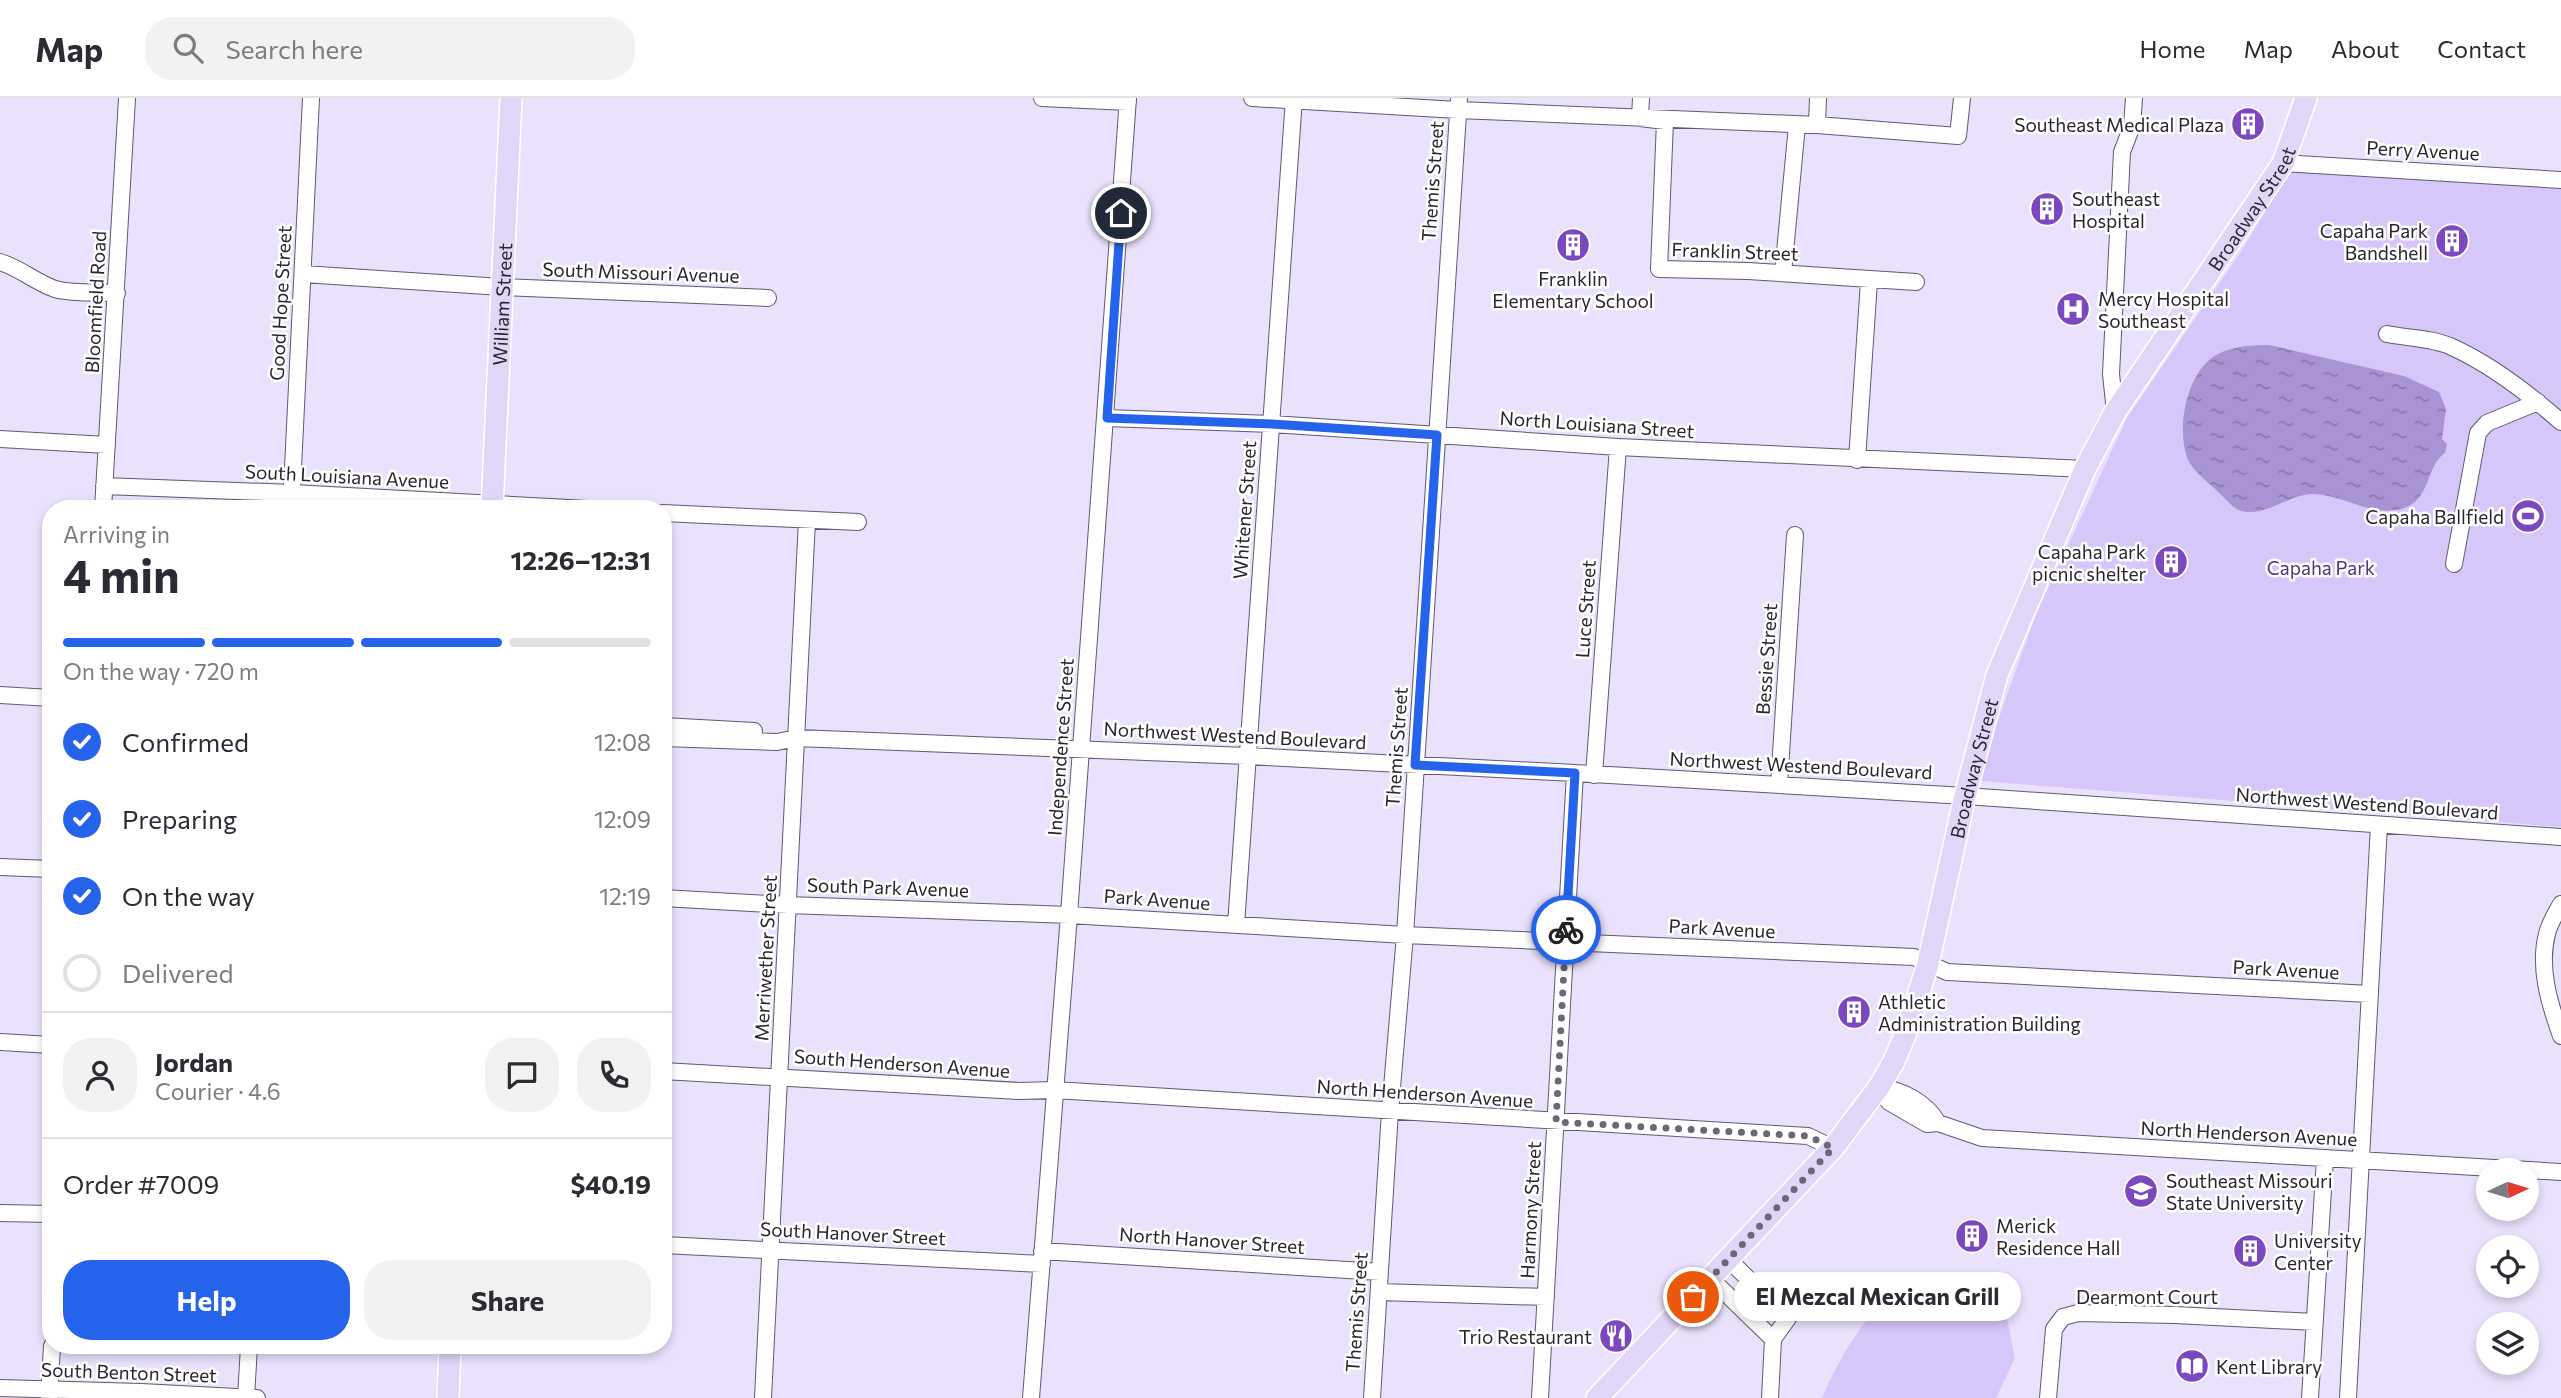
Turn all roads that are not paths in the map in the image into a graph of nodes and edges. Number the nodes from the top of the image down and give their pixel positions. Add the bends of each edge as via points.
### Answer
1 (127, 98) edge
2 (311, 98) edge
3 (511, 98) edge
4 (1042, 98) edge
5 (1252, 98) edge
6 (1641, 98) edge
7 (1818, 98) edge
8 (1962, 98) edge
9 (2134, 98) edge
10 (2306, 98) edge
11 (1294, 99) edge
12 (1128, 100) edge
13 (1458, 104) edge
14 (1640, 118) junction
15 (1797, 125) junction
16 (1817, 125) junction
17 (2283, 163) junction
18 (2561, 180) edge
19 (0, 262) edge
20 (1783, 273) junction
21 (303, 274) junction
22 (1870, 281) junction
23 (1916, 282) dead end
24 (502, 287) junction
25 (117, 293) junction
26 (768, 298) dead end
27 (2387, 334) dead end
28 (2538, 402) junction
29 (2115, 412) junction
30 (1107, 418) junction
31 (2561, 422) edge
32 (1272, 424) junction
33 (1437, 435) junction
34 (0, 439) edge
35 (107, 445) junction
36 (1618, 447) junction
37 (1857, 460) junction
38 (2085, 469) junction
39 (104, 486) junction
40 (103, 500) edge
41 (279, 500) edge
42 (292, 500) edge
43 (492, 500) edge
44 (672, 513) edge
45 (807, 520) junction
46 (858, 522) dead end
47 (1795, 535) dead end
48 (2454, 564) dead end
49 (0, 695) edge
50 (42, 697) edge
51 (672, 726) edge
52 (672, 738) edge
53 (797, 738) junction
54 (1080, 748) junction
55 (1246, 756) junction
56 (1415, 765) junction
57 (1575, 773) junction
58 (1594, 775) junction
59 (1779, 785) junction
60 (1965, 796) junction
61 (2379, 825) junction
62 (2561, 837) edge
63 (0, 867) edge
64 (42, 869) edge
65 (672, 899) edge
66 (2561, 904) edge
67 (788, 905) junction
68 (1069, 915) junction
69 (1236, 925) junction
70 (1405, 935) junction
71 (1565, 941) junction
72 (1928, 964) junction
73 (2371, 994) junction
74 (2561, 1036) edge
75 (0, 1042) edge
76 (42, 1044) edge
77 (672, 1071) edge
78 (780, 1076) junction
79 (1879, 1087) junction
80 (1054, 1090) junction
81 (1390, 1111) junction
82 (1556, 1122) junction
83 (1833, 1148) junction
84 (2325, 1158) junction
85 (2361, 1160) junction
86 (2561, 1172) edge
87 (0, 1213) edge
88 (42, 1214) edge
89 (672, 1245) edge
90 (771, 1250) junction
91 (1042, 1257) junction
92 (1729, 1260) junction
93 (1380, 1272) junction
94 (1711, 1279) junction
95 (1378, 1292) junction
96 (1546, 1297) junction
97 (2314, 1322) junction
98 (1773, 1339) junction
99 (52, 1354) edge
100 (249, 1354) edge
101 (450, 1354) edge
102 (0, 1388) edge
103 (49, 1394) edge
104 (246, 1398) edge
105 (257, 1398) edge
106 (448, 1398) edge
107 (763, 1398) edge
108 (1031, 1398) edge
109 (1372, 1398) edge
110 (1540, 1398) edge
111 (1597, 1398) edge
112 (1770, 1398) edge
113 (2048, 1398) edge
114 (2310, 1398) edge
115 (2348, 1398) edge

1 - 25 street, Bloomfield Road
2 - 21 street, Good Hope Street
3 - 24 main road, William Street
4 - 12 street
5 - 11 street
6 - 14 street
7 - 16 street
8 - 16 street via 1958,136
9 - 29 street via 2132,126 2122,152 2111,374
10 - 17 main road, Broadway Street
11 - 13 street
11 - 32 street, Whitener Street
12 - 30 street, Independence Street
13 - 14 street
13 - 33 street, Themis Street
14 - 15 street
14 - 20 street, Franklin Street via 1665,121 1659,269
15 - 16 street
15 - 20 street
17 - 18 street, Perry Avenue
17 - 29 main road, Broadway Street
19 - 25 street via 59,290
20 - 22 street, Franklin Street
21 - 24 street, South Missouri Avenue
21 - 42 street, Good Hope Street
22 - 23 street, Franklin Street
22 - 37 street
24 - 26 street, South Missouri Avenue
24 - 43 main road, William Street
25 - 35 street, Bloomfield Road
27 - 28 street via 2450,346
28 - 31 street
28 - 48 street via 2487,423 2478,433
29 - 38 main road, Broadway Street
30 - 32 street, North Louisiana Street
30 - 54 street, Independence Street
32 - 33 street, North Louisiana Street
32 - 55 street, Whitener Street
33 - 36 street, North Louisiana Street
33 - 56 street, Themis Street
34 - 35 street
35 - 39 street, Bloomfield Road
36 - 37 street, North Louisiana Street
36 - 58 street, Luce Street
37 - 38 street, North Louisiana Street
38 - 60 main road, Broadway Street via 1997,675
39 - 40 street, Bloomfield Road
39 - 41 street, South Louisiana Avenue
44 - 45 street
45 - 46 street
45 - 53 street, Merriwether Street
47 - 59 street, Bessie Street
49 - 50 street
51 - 53 street via 778,732
52 - 53 street via 777,742
53 - 54 street, Northwest Westend Boulevard
53 - 67 street, Merriwether Street
54 - 55 street, Northwest Westend Boulevard
54 - 68 street, Independence Street
55 - 56 street, Northwest Westend Boulevard
55 - 69 street, Whitener Street
56 - 57 street, Northwest Westend Boulevard
56 - 70 street, Themis Street
57 - 58 street, Northwest Westend Boulevard
57 - 71 street, Harmony Street
58 - 59 street, Northwest Westend Boulevard
59 - 60 street, Northwest Westend Boulevard
60 - 61 street, Northwest Westend Boulevard
60 - 72 main road, Broadway Street
61 - 62 street, Northwest Westend Boulevard
61 - 73 street
63 - 64 street
65 - 67 street, South Park Avenue
66 - 74 street via 2547,934 2545,965 2548,997
67 - 68 street, South Park Avenue
67 - 78 street, Merriwether Street
68 - 69 street, Park Avenue
68 - 80 street, Independence Street
69 - 70 street, Park Avenue
70 - 71 street, Park Avenue
70 - 81 street, Themis Street
71 - 72 street, Park Avenue via 1914,957
71 - 82 street, Harmony Street
72 - 73 street, Park Avenue via 1947,972
72 - 79 main road, Broadway Street via 1906,1034
73 - 85 street
75 - 76 street
77 - 78 street, South Henderson Avenue
78 - 80 street, South Henderson Avenue
78 - 90 street, Merriwether Street
79 - 83 main road, Broadway Street
79 - 84 street, North Henderson Avenue via 1897,1089 1931,1111 1938,1123 1982,1138
80 - 81 street, North Henderson Avenue
80 - 91 street, Independence Street
81 - 82 street, North Henderson Avenue
81 - 93 street, Themis Street
82 - 83 street, North Henderson Avenue via 1808,1136
82 - 96 street, Harmony Street
83 - 92 main road, Broadway Street
84 - 85 street, North Henderson Avenue
84 - 97 street
85 - 86 street, North Henderson Avenue
85 - 115 street
87 - 88 street
89 - 90 street, South Hanover Street
90 - 91 street, South Hanover Street
90 - 107 street, Merriwether Street
91 - 93 street, North Hanover Street
91 - 108 street, Independence Street
92 - 94 main road, Broadway Street
92 - 98 street via 1788,1318
93 - 95 street, Themis Street
94 - 98 street
94 - 111 main road, Broadway Street
95 - 96 street
95 - 109 street, Themis Street
96 - 110 street, Harmony Street
97 - 113 street, Dearmont Court via 2078,1313 2063,1317 2054,1329
97 - 114 street
98 - 112 street
99 - 103 street
100 - 104 street
101 - 106 main road
102 - 103 street, South Benton Street
103 - 104 street, South Benton Street via 141,1392
104 - 105 street, South Benton Street

